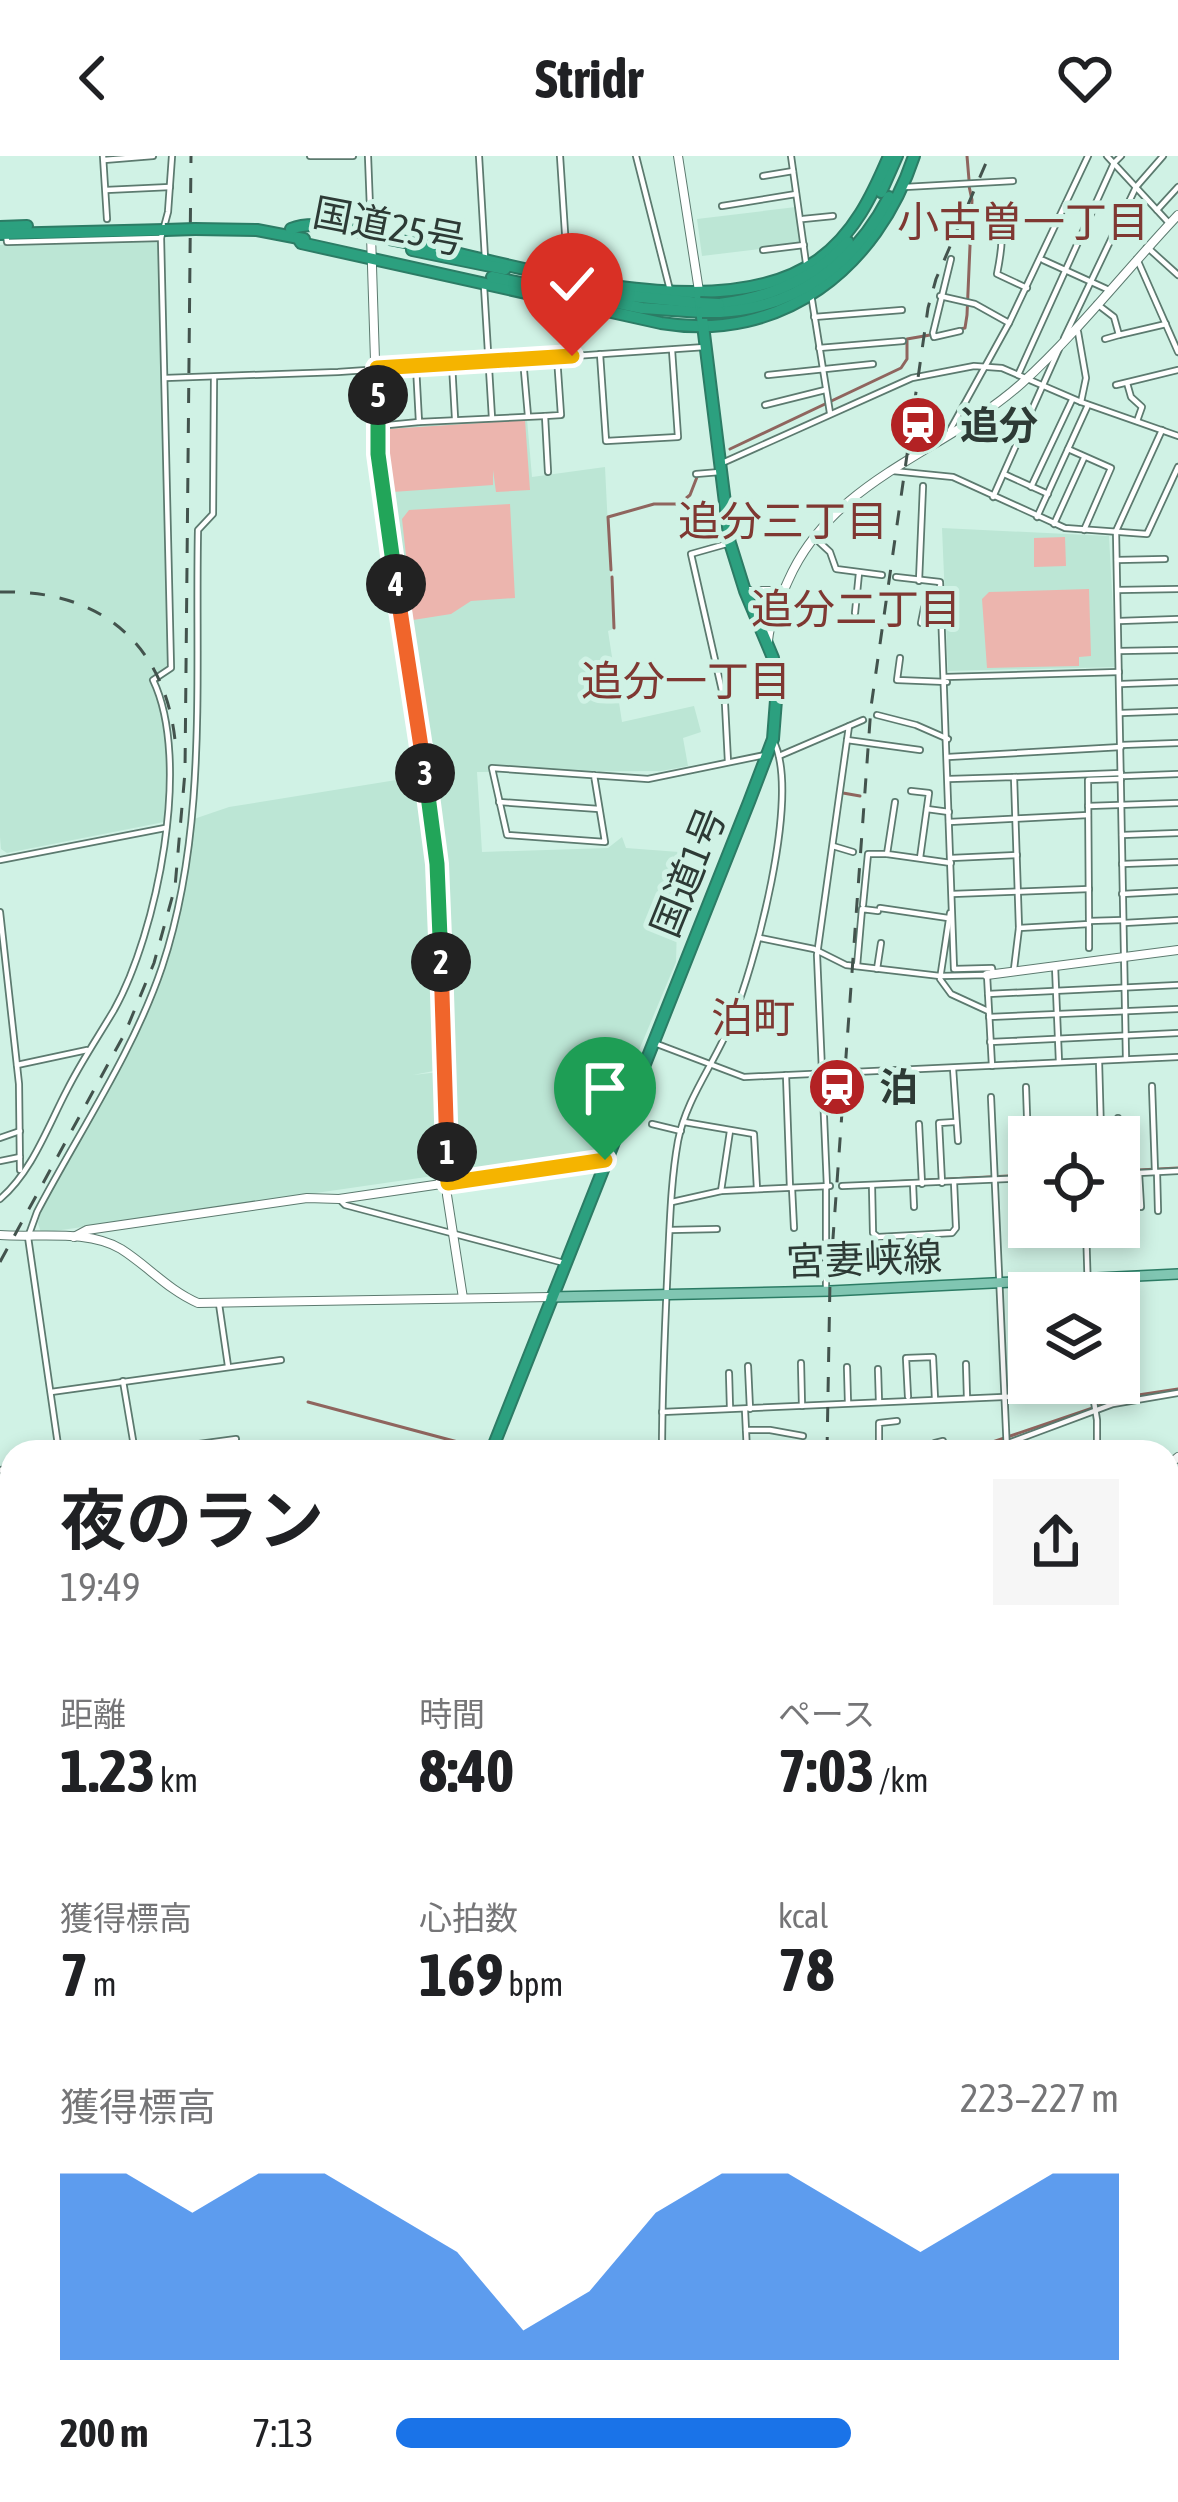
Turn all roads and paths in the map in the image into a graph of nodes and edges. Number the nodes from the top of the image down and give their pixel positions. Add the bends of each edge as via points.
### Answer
1 (153, 156) edge
2 (172, 156) edge
3 (310, 156) edge
4 (353, 156) edge
5 (368, 156) edge
6 (479, 156) edge
7 (560, 156) edge
8 (636, 156) edge
9 (678, 156) edge
10 (791, 156) edge
11 (893, 156) edge
12 (910, 156) edge
13 (1088, 156) edge
14 (1107, 156) edge
15 (1120, 156) edge
16 (1163, 156) edge
17 (103, 158) edge
18 (1114, 163) junction
19 (793, 171) junction
20 (763, 176) dead end
21 (1013, 181) dead end
22 (170, 187) junction
23 (1136, 187) junction
24 (1178, 187) edge
25 (902, 188) junction
26 (106, 190) junction
27 (796, 194) junction
28 (722, 206) dead end
29 (995, 208) dead end
30 (1157, 210) junction
31 (1178, 215) edge
32 (833, 216) dead end
33 (107, 219) dead end
34 (800, 219) junction
35 (1170, 224) junction
36 (164, 230) junction
37 (2, 231) edge
38 (804, 245) junction
39 (372, 247) junction
40 (1147, 248) junction
41 (764, 250) dead end
42 (485, 257) junction
43 (951, 259) dead end
44 (1040, 259) junction
45 (1137, 259) junction
46 (807, 269) junction
47 (1065, 270) junction
48 (1177, 272) edge
49 (563, 274) junction
50 (484, 282) junction
51 (1091, 282) junction
52 (1027, 288) junction
53 (1109, 290) junction
54 (670, 292) junction
55 (811, 294) junction
56 (940, 296) junction
57 (1097, 304) junction
58 (719, 308) junction
59 (701, 309) junction
60 (902, 310) dead end
61 (814, 317) junction
62 (1010, 323) junction
63 (1166, 324) junction
64 (1072, 330) junction
65 (960, 331) dead end
66 (1119, 335) junction
67 (1105, 339) dead end
68 (1063, 340) junction
69 (903, 341) dead end
70 (706, 347) junction
71 (819, 348) junction
72 (672, 350) junction
73 (1178, 352) edge
74 (600, 354) junction
75 (557, 357) junction
76 (524, 359) junction
77 (490, 361) junction
78 (452, 364) junction
79 (873, 364) dead end
80 (416, 366) junction
81 (987, 366) junction
82 (377, 368) junction
83 (821, 368) junction
84 (1178, 370) edge
85 (768, 375) dead end
86 (1022, 377) junction
87 (165, 378) junction
88 (214, 378) junction
89 (1127, 383) junction
90 (1044, 386) junction
91 (1116, 386) dead end
92 (1072, 399) junction
93 (827, 401) junction
94 (1084, 404) junction
95 (765, 405) dead end
96 (528, 416) junction
97 (545, 416) junction
98 (493, 418) junction
99 (455, 420) junction
100 (1137, 421) junction
101 (419, 422) junction
102 (388, 425) dead end
103 (1162, 430) junction
104 (949, 436) junction
105 (1178, 436) edge
106 (1068, 449) junction
107 (1085, 456) junction
108 (1178, 467) edge
109 (719, 468) junction
110 (887, 471) junction
111 (548, 472) dead end
112 (696, 474) dead end
113 (1004, 474) junction
114 (923, 486) dead end
115 (1031, 487) junction
116 (1048, 494) junction
117 (993, 497) junction
118 (1037, 517) junction
119 (1054, 524) junction
120 (1084, 530) junction
121 (1116, 531) junction
122 (814, 537) junction
123 (730, 542) junction
124 (1166, 559) dead end
125 (1117, 560) junction
126 (859, 573) junction
127 (882, 575) dead end
128 (896, 577) dead end
129 (919, 580) junction
130 (1118, 590) junction
131 (1178, 590) edge
132 (745, 591) junction
133 (784, 591) junction
134 (942, 611) junction
135 (855, 613) dead end
136 (1178, 620) edge
137 (1119, 621) junction
138 (922, 623) dead end
139 (768, 643) junction
140 (1178, 650) edge
141 (1120, 651) junction
142 (900, 658) dead end
143 (1120, 672) junction
144 (946, 680) junction
145 (1178, 682) edge
146 (1120, 684) junction
147 (1178, 711) edge
148 (1121, 713) junction
149 (877, 715) dead end
150 (863, 720) dead end
151 (849, 726) junction
152 (947, 739) junction
153 (847, 740) junction
154 (1178, 743) edge
155 (1121, 746) junction
156 (920, 750) dead end
157 (772, 756) junction
158 (948, 757) junction
159 (728, 764) junction
160 (1178, 774) edge
161 (595, 775) junction
162 (1121, 776) junction
163 (1014, 777) junction
164 (949, 779) junction
165 (911, 790) dead end
166 (500, 802) junction
167 (895, 802) dead end
168 (1178, 803) edge
169 (1121, 805) junction
170 (1088, 806) junction
171 (599, 809) junction
172 (927, 809) junction
173 (949, 812) junction
174 (1088, 815) junction
175 (1016, 818) junction
176 (950, 822) junction
177 (165, 828) junction
178 (1178, 833) edge
179 (1122, 835) junction
180 (833, 846) junction
181 (853, 851) dead end
182 (887, 854) junction
183 (1017, 855) junction
184 (920, 859) junction
185 (0, 860) edge
186 (951, 861) junction
187 (1178, 862) edge
188 (1122, 864) junction
189 (1089, 889) junction
190 (1178, 891) edge
191 (1018, 892) junction
192 (952, 894) junction
193 (1122, 894) junction
194 (863, 905) dead end
195 (952, 908) junction
196 (0, 912) edge
197 (948, 918) junction
198 (1178, 920) edge
199 (1123, 922) junction
200 (1089, 924) junction
201 (1019, 928) junction
202 (758, 937) junction
203 (881, 943) dead end
204 (1089, 948) dead end
205 (1178, 950) edge
206 (817, 951) junction
207 (1123, 955) junction
208 (1054, 965) junction
209 (856, 967) junction
210 (878, 969) junction
211 (1014, 971) junction
212 (3, 974) edge
213 (990, 974) junction
214 (940, 976) junction
215 (1178, 986) edge
216 (1124, 988) junction
217 (1056, 991) junction
218 (988, 994) junction
219 (1178, 1009) edge
220 (1125, 1011) junction
221 (989, 1014) junction
222 (1057, 1015) junction
223 (1178, 1033) edge
224 (1126, 1036) junction
225 (1058, 1038) junction
226 (652, 1042) junction
227 (990, 1042) junction
228 (88, 1050) junction
229 (1178, 1057) edge
230 (1126, 1059) junction
231 (1099, 1060) junction
232 (1059, 1062) junction
233 (710, 1064) junction
234 (16, 1065) junction
235 (992, 1066) junction
236 (953, 1068) junction
237 (823, 1074) junction
238 (786, 1076) junction
239 (1026, 1087) dead end
240 (1152, 1087) dead end
241 (991, 1097) dead end
242 (1027, 1116) dead end
243 (1101, 1116) edge
244 (684, 1122) junction
245 (955, 1122) junction
246 (652, 1124) dead end
247 (919, 1124) dead end
248 (730, 1129) junction
249 (20, 1131) junction
250 (681, 1131) junction
251 (0, 1138) edge
252 (958, 1141) dead end
253 (20, 1156) junction
254 (0, 1160) edge
255 (605, 1160) junction
256 (1155, 1171) junction
257 (1178, 1171) edge
258 (1140, 1173) edge
259 (20, 1176) junction
260 (994, 1177) junction
261 (1008, 1177) edge
262 (942, 1180) junction
263 (922, 1181) junction
264 (954, 1182) junction
265 (448, 1183) junction
266 (913, 1184) junction
267 (828, 1186) junction
268 (842, 1186) dead end
269 (872, 1186) junction
270 (791, 1188) junction
271 (757, 1189) junction
272 (1140, 1190) edge
273 (721, 1191) junction
274 (339, 1198) junction
275 (0, 1199) edge
276 (672, 1202) junction
277 (914, 1207) dead end
278 (1141, 1208) dead end
279 (1158, 1211) dead end
280 (794, 1228) dead end
281 (717, 1229) dead end
282 (670, 1230) junction
283 (453, 1233) junction
284 (0, 1235) edge
285 (28, 1237) junction
286 (74, 1237) junction
287 (564, 1263) junction
288 (1178, 1274) edge
289 (1140, 1277) edge
290 (998, 1284) junction
291 (1008, 1284) edge
292 (826, 1291) junction
293 (666, 1295) junction
294 (551, 1297) junction
295 (463, 1298) junction
296 (219, 1304) junction
297 (280, 1360) dead end
298 (800, 1363) dead end
299 (965, 1364) dead end
300 (228, 1366) junction
301 (748, 1366) dead end
302 (847, 1367) dead end
303 (878, 1369) dead end
304 (729, 1373) dead end
305 (123, 1381) junction
306 (51, 1392) junction
307 (1178, 1394) edge
308 (1003, 1397) junction
309 (1008, 1397) edge
310 (967, 1398) junction
311 (935, 1399) junction
312 (908, 1400) junction
313 (879, 1402) junction
314 (848, 1403) junction
315 (1094, 1404) edge
316 (802, 1406) junction
317 (730, 1408) junction
318 (1095, 1408) junction
319 (747, 1409) junction
320 (662, 1412) junction
321 (897, 1421) dead end
322 (746, 1430) junction
323 (803, 1436) dead end
324 (236, 1438) dead end
325 (57, 1440) edge
326 (135, 1440) edge
327 (222, 1440) edge
328 (495, 1440) edge
329 (662, 1440) edge
330 (746, 1440) edge
331 (879, 1440) edge
332 (1006, 1440) edge
333 (1016, 1440) edge
334 (1096, 1440) edge

1 - 17 street
2 - 22 street
3 - 4 street
5 - 39 street
6 - 42 street
7 - 49 street
8 - 54 street
9 - 59 street
10 - 19 street
11 - 46 highway via 857,220
11 - 58 highway, 国道25号 via 866,219 831,260 779,290
12 - 25 highway
12 - 58 highway, 国道25号 via 871,227 828,274 774,302
13 - 44 street
14 - 18 street
15 - 18 street
16 - 23 street
17 - 26 street
18 - 23 street
18 - 47 street
19 - 20 street
19 - 27 street
21 - 25 street
22 - 26 street
22 - 36 street via 165,236
23 - 30 street
23 - 51 street
24 - 30 street
25 - 55 highway via 859,256
26 - 33 street
27 - 28 street
27 - 34 street
29 - 52 street via 997,274
30 - 35 street
31 - 35 street
32 - 34 street
34 - 38 street
35 - 40 street
36 - 37 highway, 国道25号
36 - 39 highway, 国道25号, bridge via 295,233
36 - 87 street
38 - 41 street
38 - 46 street
39 - 42 highway
39 - 50 highway
39 - 59 highway, 国道25号 via 642,308
39 - 82 street
40 - 45 street
40 - 48 street
42 - 49 highway
43 - 56 street
44 - 47 street
44 - 52 street
45 - 53 street
45 - 63 street
46 - 59 highway
47 - 51 street
47 - 86 street
49 - 54 highway
50 - 59 highway via 668,325
50 - 77 street
51 - 53 street
51 - 68 street
52 - 62 street
53 - 57 street
54 - 59 highway
55 - 59 highway via 760,317
55 - 61 street
56 - 62 street
56 - 65 street via 934,337
57 - 64 street
57 - 66 street via 1114,317
58 - 59 highway, 国道25号, bridge
59 - 70 highway, 国道1号
60 - 61 street
61 - 71 street
62 - 81 street
63 - 66 street
63 - 73 street
64 - 68 street
64 - 94 street via 1086,378
66 - 67 street
68 - 86 street
68 - 90 street
69 - 71 street
70 - 72 street
70 - 109 highway, 国道1号
71 - 83 street
72 - 74 street
72 - 74 street via 677,437 606,441
74 - 75 street
75 - 76 street
75 - 97 street via 561,415
76 - 77 street
76 - 96 street
77 - 78 street
77 - 98 street
78 - 80 street
78 - 99 street
79 - 83 street
80 - 82 street
80 - 101 street
81 - 86 street
81 - 93 street
81 - 104 street
82 - 88 street
82 - 265 street via 383,499 437,864
83 - 85 street
83 - 93 street
84 - 89 street
86 - 90 street
86 - 104 street
87 - 88 street
87 - 177 street via 171,668 153,680 171,742
88 - 285 street via 213,514 198,530 193,805 179,901 146,1005
89 - 91 street
89 - 100 street via 1142,407
90 - 92 street
90 - 113 street
92 - 94 street
92 - 115 street
93 - 95 street
93 - 109 street
94 - 100 street
94 - 106 street
96 - 97 street
96 - 98 street
97 - 111 street
98 - 99 street
99 - 101 street
100 - 103 street
101 - 102 street
103 - 105 street
103 - 121 street
104 - 110 street
106 - 107 street
106 - 116 street
107 - 119 street
107 - 120 street via 1111,468
108 - 121 street via 1147,534
109 - 112 street
109 - 123 highway, 国道1号
110 - 117 street via 953,477
110 - 122 street
113 - 115 street
113 - 117 street
114 - 129 street
115 - 116 street
116 - 118 street
117 - 118 street
118 - 119 street
119 - 120 street
120 - 121 street
121 - 125 street
122 - 126 street via 836,569
122 - 133 street
123 - 132 highway, 国道1号
123 - 159 street via 691,554 725,704
124 - 125 street
125 - 130 street
126 - 127 street
126 - 135 street
128 - 129 street
129 - 134 street via 940,583
130 - 131 street
130 - 137 street
132 - 133 street
132 - 139 highway, 国道1号
133 - 139 street
134 - 138 street via 924,608
134 - 144 street
136 - 137 street
137 - 141 street
139 - 157 highway, 国道1号 via 778,697
140 - 141 street
141 - 143 street
142 - 144 street via 897,680
143 - 144 street
143 - 146 street
144 - 152 street
145 - 146 street
146 - 148 street
147 - 148 street
148 - 155 street
149 - 152 street
150 - 151 street
151 - 153 street
151 - 157 street
152 - 158 street
153 - 156 street
153 - 180 street
154 - 155 street
155 - 158 street
155 - 162 street
157 - 159 street
157 - 202 street via 776,858
157 - 226 highway, 国道1号
158 - 164 street
159 - 161 street via 659,778
160 - 162 street
161 - 166 street via 492,768
161 - 171 street
162 - 163 street
162 - 169 street
162 - 170 street via 1088,779
163 - 164 street
163 - 175 street
164 - 173 street
165 - 172 street via 929,793
166 - 171 street
166 - 171 street via 507,835 605,842
167 - 182 street
168 - 169 street
169 - 170 street
169 - 179 street
170 - 174 street
172 - 173 street
172 - 184 street
173 - 176 street
174 - 175 street
174 - 189 street
175 - 176 street
175 - 183 street
176 - 186 street
177 - 185 street
177 - 228 street via 144,934 114,1010
178 - 179 street
179 - 188 street
180 - 181 street
180 - 206 street
182 - 184 street
182 - 194 street via 868,854
183 - 186 street
183 - 191 street
184 - 186 street
186 - 192 street
187 - 188 street
188 - 193 street
189 - 191 street
189 - 200 street
190 - 193 street
191 - 192 street
191 - 201 street
192 - 195 street
193 - 199 street
195 - 197 street
195 - 213 street via 954,969 992,968
196 - 212 street
197 - 209 street via 862,909
197 - 214 street
198 - 199 street
199 - 200 street
199 - 207 street
200 - 201 street
200 - 204 street
201 - 211 street
202 - 206 street
202 - 233 street
203 - 210 street
205 - 207 street
206 - 209 street
206 - 237 street
207 - 208 street
207 - 216 street
208 - 211 street
208 - 217 street
209 - 210 street
210 - 214 street
211 - 213 street
212 - 234 street
213 - 214 street
213 - 218 street
214 - 221 street via 951,994
215 - 216 street
216 - 217 street
216 - 220 street
217 - 218 street
217 - 222 street
218 - 221 street
219 - 220 street
220 - 222 street
220 - 224 street
221 - 222 street
221 - 227 street
222 - 225 street
223 - 224 street
224 - 225 street
224 - 230 street
225 - 227 street
225 - 232 street
226 - 233 street
226 - 255 highway, 国道1号
227 - 235 street
228 - 234 street
228 - 259 street
229 - 230 street
230 - 231 street
231 - 232 street
231 - 243 street
232 - 235 street
233 - 238 street via 734,1076
233 - 244 street
234 - 249 street
235 - 236 street
236 - 237 street
236 - 245 street
237 - 238 street
237 - 267 street
238 - 270 street
239 - 242 street
240 - 256 street
241 - 260 street
244 - 248 street
244 - 250 street
245 - 252 street
245 - 262 street via 939,1123
246 - 250 street
247 - 263 street
248 - 271 street via 754,1134
248 - 273 street
249 - 251 street
249 - 253 street
250 - 276 street
253 - 254 street
253 - 259 street
255 - 265 street
255 - 287 highway, 国道1号
256 - 257 street
256 - 258 street
256 - 279 street
259 - 275 street
260 - 261 street
260 - 264 street
260 - 290 street
262 - 263 street
262 - 264 street
263 - 266 street
264 - 269 street via 952,1233 878,1237
265 - 274 street
265 - 283 street
266 - 269 street
266 - 277 street
267 - 270 street
267 - 292 street
268 - 269 street
270 - 271 street
270 - 280 street
271 - 273 street
272 - 278 street
273 - 276 street
274 - 283 street
274 - 286 street
276 - 282 street
281 - 282 street
282 - 293 street
283 - 287 street
283 - 295 street
284 - 285 street
285 - 286 street
285 - 306 street
286 - 296 street via 123,1250 185,1298
287 - 294 highway, 国道1号
288 - 289 main road, 宮妻峡線
290 - 291 main road, 宮妻峡線
290 - 292 main road, 宮妻峡線
290 - 308 street
292 - 293 main road, 宮妻峡線
293 - 294 main road, 宮妻峡線
293 - 320 street
294 - 295 street
294 - 328 highway, 国道1号
295 - 296 street
296 - 300 street
297 - 300 street
298 - 316 street
299 - 310 street
300 - 305 street
301 - 319 street
302 - 314 street
303 - 313 street
304 - 317 street
305 - 306 street
305 - 326 street
306 - 325 street
307 - 318 street
308 - 309 street
308 - 310 street
308 - 332 street
310 - 311 street
311 - 312 street
311 - 312 street via 934,1357 907,1358
312 - 313 street
313 - 314 street
314 - 316 street
315 - 318 street
316 - 319 street
317 - 319 street
317 - 320 street
318 - 333 street
318 - 334 street
319 - 322 street
320 - 329 street
321 - 331 street via 878,1423
322 - 323 street
322 - 330 street
324 - 327 street

